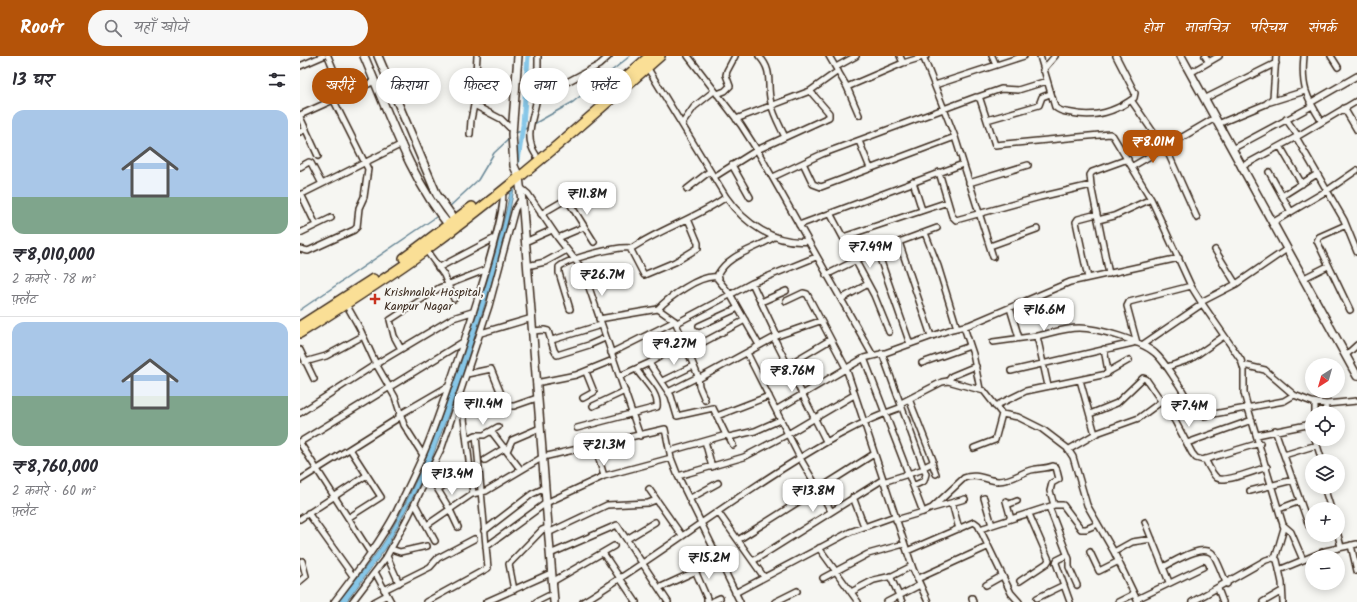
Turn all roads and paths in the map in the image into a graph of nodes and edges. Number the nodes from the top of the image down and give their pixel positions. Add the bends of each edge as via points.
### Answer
1 (323, 56) edge
2 (328, 56) edge
3 (364, 56) edge
4 (378, 56) edge
5 (477, 56) edge
6 (518, 56) edge
7 (538, 56) edge
8 (609, 56) edge
9 (650, 56) edge
10 (660, 56) edge
11 (688, 56) edge
12 (735, 56) edge
13 (759, 56) edge
14 (829, 56) edge
15 (856, 56) edge
16 (900, 56) edge
17 (924, 56) edge
18 (992, 56) edge
19 (1024, 56) edge
20 (1040, 56) edge
21 (1055, 56) edge
22 (1116, 56) edge
23 (1181, 56) edge
24 (1205, 56) edge
25 (1219, 56) edge
26 (1276, 56) edge
27 (1304, 56) edge
28 (1331, 56) edge
29 (1208, 62) junction
30 (903, 63) junction
31 (1276, 63) junction
32 (300, 66) edge
33 (996, 66) junction
34 (647, 67) junction
35 (1338, 67) dead end
36 (333, 68) edge
37 (538, 68) edge
38 (837, 69) junction
39 (1043, 70) junction
40 (1190, 73) junction
41 (1357, 76) edge
42 (374, 81) junction
43 (569, 81) edge
44 (1047, 81) junction
45 (368, 84) edge
46 (935, 85) junction
47 (847, 87) junction
48 (810, 91) junction
49 (1305, 91) junction
50 (715, 93) junction
51 (1050, 94) junction
52 (978, 98) junction
53 (1204, 99) junction
54 (1131, 100) junction
55 (1357, 101) edge
56 (1270, 102) junction
57 (324, 104) edge
58 (336, 104) edge
59 (535, 104) edge
60 (1311, 104) junction
61 (474, 105) junction
62 (771, 105) junction
63 (1344, 108) junction
64 (944, 110) junction
65 (859, 115) dead end
66 (300, 117) edge
67 (736, 119) junction
68 (1286, 119) junction
69 (987, 120) junction
70 (1216, 121) junction
71 (1322, 122) junction
72 (682, 124) junction
73 (306, 129) junction
74 (1357, 130) edge
75 (300, 132) edge
76 (512, 132) junction
77 (470, 134) dead end
78 (785, 137) junction
79 (955, 137) junction
80 (1297, 137) junction
81 (859, 141) junction
82 (402, 144) junction
83 (1280, 146) junction
84 (1164, 147) junction
85 (1232, 149) junction
86 (757, 150) junction
87 (536, 155) junction
88 (318, 156) dead end
89 (1128, 158) junction
90 (366, 162) junction
91 (803, 163) junction
92 (963, 164) junction
93 (732, 165) junction
94 (1028, 165) dead end
95 (1133, 166) junction
96 (1241, 166) junction
97 (300, 167) edge
98 (870, 168) junction
99 (1357, 170) edge
100 (710, 171) junction
101 (939, 172) junction
102 (1269, 172) dead end
103 (1317, 174) junction
104 (714, 177) junction
105 (773, 177) junction
106 (510, 181) junction
107 (913, 182) junction
108 (969, 183) junction
109 (322, 184) junction
110 (1302, 184) junction
111 (1091, 185) junction
112 (521, 188) junction
113 (687, 189) dead end
114 (1326, 191) junction
115 (577, 193) dead end
116 (300, 194) edge
117 (1282, 196) junction
118 (726, 197) junction
119 (750, 197) dead end
120 (522, 198) junction
121 (567, 199) junction
122 (1151, 199) junction
123 (948, 202) junction
124 (922, 210) junction
125 (1291, 212) junction
126 (541, 214) junction
127 (1097, 214) junction
128 (831, 215) junction
129 (979, 215) junction
130 (331, 218) dead end
131 (1197, 218) dead end
132 (688, 219) junction
133 (1098, 220) junction
134 (451, 222) junction
135 (1272, 223) junction
136 (316, 225) junction
137 (799, 225) junction
138 (1346, 225) junction
139 (584, 227) junction
140 (937, 228) dead end
141 (1037, 229) dead end
142 (552, 230) junction
143 (300, 233) edge
144 (925, 233) junction
145 (774, 237) junction
146 (843, 237) junction
147 (495, 238) junction
148 (558, 238) junction
149 (1355, 240) edge
150 (808, 241) junction
151 (525, 242) junction
152 (594, 242) dead end
153 (899, 242) junction
154 (990, 246) junction
155 (631, 248) junction
156 (300, 249) edge
157 (1287, 249) junction
158 (426, 250) junction
159 (567, 250) junction
160 (877, 250) junction
161 (1215, 250) dead end
162 (1357, 252) edge
163 (816, 257) junction
164 (993, 257) dead end
165 (1179, 258) junction
166 (574, 260) junction
167 (854, 260) junction
168 (527, 266) junction
169 (1328, 266) junction
170 (438, 268) junction
171 (485, 270) junction
172 (1109, 274) junction
173 (826, 275) junction
174 (719, 278) junction
175 (1088, 278) junction
176 (1304, 278) junction
177 (752, 283) junction
178 (449, 284) junction
179 (868, 284) junction
180 (1236, 284) junction
181 (1191, 286) junction
182 (786, 291) dead end
183 (730, 294) junction
184 (454, 299) dead end
185 (841, 299) junction
186 (786, 301) dead end
187 (761, 302) junction
188 (1202, 303) junction
189 (346, 304) junction
190 (738, 308) junction
191 (1010, 308) junction
192 (570, 309) dead end
193 (658, 309) junction
194 (1350, 310) dead end
195 (472, 312) junction
196 (532, 318) junction
197 (744, 320) junction
198 (820, 321) junction
199 (600, 322) junction
200 (676, 322) junction
201 (300, 326) edge
202 (699, 326) dead end
203 (964, 327) junction
204 (956, 328) junction
205 (533, 332) junction
206 (889, 332) dead end
207 (300, 333) edge
208 (481, 333) junction
209 (363, 336) junction
210 (931, 336) junction
211 (1037, 336) junction
212 (1224, 336) junction
213 (775, 337) junction
214 (605, 338) junction
215 (1019, 338) junction
216 (552, 340) junction
217 (830, 340) junction
218 (463, 342) junction
219 (684, 342) junction
220 (993, 342) dead end
221 (910, 344) junction
222 (1137, 344) junction
223 (759, 345) junction
224 (1357, 345) edge
225 (970, 346) junction
226 (400, 349) junction
227 (1104, 349) junction
228 (300, 350) edge
229 (687, 351) junction
230 (611, 353) junction
231 (747, 353) junction
232 (872, 354) junction
233 (882, 354) junction
234 (1346, 355) junction
235 (864, 358) junction
236 (613, 360) junction
237 (1129, 360) dead end
238 (305, 362) junction
239 (649, 362) junction
240 (1043, 362) junction
241 (922, 363) dead end
242 (376, 364) junction
243 (788, 365) junction
244 (693, 366) junction
245 (976, 366) junction
246 (1243, 366) junction
247 (1167, 367) junction
248 (846, 368) junction
249 (636, 369) junction
250 (1011, 371) dead end
251 (586, 372) junction
252 (1108, 372) junction
253 (467, 374) junction
254 (620, 376) junction
255 (1357, 376) edge
256 (698, 377) junction
257 (314, 380) dead end
258 (1080, 380) junction
259 (948, 381) junction
260 (662, 382) junction
261 (536, 383) junction
262 (389, 386) junction
263 (449, 386) junction
264 (1048, 386) junction
265 (980, 389) junction
266 (625, 391) junction
267 (668, 392) junction
268 (802, 394) junction
269 (1294, 394) junction
270 (854, 395) junction
271 (769, 396) junction
272 (537, 398) junction
273 (583, 398) dead end
274 (910, 399) junction
275 (705, 400) dead end
276 (1357, 401) edge
277 (458, 402) junction
278 (1162, 402) junction
279 (1314, 403) junction
280 (1326, 404) joint
281 (901, 405) junction
282 (594, 406) dead end
283 (995, 406) junction
284 (1314, 406) edge
285 (1248, 408) junction
286 (776, 410) junction
287 (300, 413) edge
288 (885, 413) junction
289 (1002, 414) junction
290 (1090, 414) junction
291 (633, 415) junction
292 (400, 416) junction
293 (717, 416) junction
294 (814, 418) junction
295 (780, 420) junction
296 (1252, 420) junction
297 (863, 422) junction
298 (1305, 425) edge
299 (498, 427) dead end
300 (540, 428) junction
301 (577, 428) dead end
302 (1275, 430) junction
303 (491, 431) junction
304 (788, 434) junction
305 (1095, 434) junction
306 (1257, 435) junction
307 (640, 436) junction
308 (728, 436) junction
309 (471, 437) junction
310 (705, 441) junction
311 (826, 441) junction
312 (300, 442) edge
313 (1187, 443) junction
314 (1260, 443) junction
315 (734, 445) dead end
316 (595, 446) junction
317 (1306, 446) edge
318 (350, 448) junction
319 (974, 448) dead end
320 (506, 449) junction
321 (1068, 450) junction
322 (670, 451) junction
323 (874, 454) junction
324 (423, 455) junction
325 (1284, 455) junction
326 (543, 457) junction
327 (671, 458) junction
328 (800, 458) junction
329 (1205, 459) junction
330 (485, 460) dead end
331 (932, 463) junction
332 (478, 465) junction
333 (712, 467) junction
334 (1267, 467) junction
335 (924, 468) junction
336 (317, 470) junction
337 (470, 470) junction
338 (521, 470) junction
339 (909, 474) junction
340 (936, 474) dead end
341 (367, 475) junction
342 (429, 475) junction
343 (604, 476) junction
344 (678, 476) junction
345 (300, 480) edge
346 (1293, 480) junction
347 (883, 481) junction
348 (718, 483) dead end
349 (1272, 485) junction
350 (913, 486) junction
351 (545, 488) junction
352 (438, 489) junction
353 (649, 489) dead end
354 (817, 490) junction
355 (1250, 491) dead end
356 (480, 492) junction
357 (473, 494) junction
358 (334, 496) junction
359 (853, 496) junction
360 (984, 498) dead end
361 (965, 499) dead end
362 (656, 500) junction
363 (689, 500) junction
364 (1017, 501) dead end
365 (1300, 501) junction
366 (546, 503) junction
367 (952, 503) junction
368 (415, 504) junction
369 (1052, 506) junction
370 (449, 508) junction
371 (932, 508) junction
372 (1279, 509) junction
373 (831, 511) junction
374 (718, 512) junction
375 (923, 512) junction
376 (308, 513) junction
377 (1029, 514) junction
378 (1305, 515) edge
379 (348, 518) junction
380 (896, 518) junction
381 (300, 519) edge
382 (1011, 519) junction
383 (655, 522) dead end
384 (1145, 522) dead end
385 (702, 523) junction
386 (1098, 524) junction
387 (427, 525) junction
388 (992, 525) junction
389 (1283, 525) junction
390 (864, 526) junction
391 (458, 527) dead end
392 (958, 529) junction
393 (980, 529) junction
394 (484, 531) junction
395 (548, 531) junction
396 (682, 536) junction
397 (627, 538) junction
398 (474, 539) dead end
399 (1152, 539) junction
400 (738, 540) junction
401 (436, 541) dead end
402 (1340, 542) edge
403 (904, 544) junction
404 (1357, 544) edge
405 (1351, 545) junction
406 (427, 546) dead end
407 (614, 546) dead end
408 (486, 547) junction
409 (987, 547) junction
410 (1342, 547) junction
411 (819, 548) junction
412 (390, 549) junction
413 (907, 551) junction
414 (370, 552) junction
415 (1090, 552) dead end
416 (1114, 552) junction
417 (603, 553) junction
418 (550, 554) junction
419 (1067, 555) junction
420 (387, 556) junction
421 (690, 559) dead end
422 (1275, 559) junction
423 (1303, 560) junction
424 (302, 561) dead end
425 (753, 561) junction
426 (1119, 561) junction
427 (642, 562) junction
428 (912, 566) junction
429 (1163, 567) junction
430 (1202, 567) dead end
431 (1279, 570) junction
432 (1357, 571) edge
433 (375, 572) junction
434 (696, 572) junction
435 (836, 572) junction
436 (551, 573) junction
437 (353, 576) junction
438 (890, 576) junction
439 (1002, 576) junction
440 (620, 577) junction
441 (764, 577) junction
442 (823, 578) dead end
443 (300, 581) edge
444 (1020, 581) dead end
445 (552, 582) junction
446 (919, 582) junction
447 (1169, 582) junction
448 (399, 583) junction
449 (1227, 584) junction
450 (986, 585) dead end
451 (1064, 585) junction
452 (1077, 585) dead end
453 (659, 588) junction
454 (1218, 589) junction
455 (514, 590) junction
456 (797, 591) dead end
457 (1282, 591) junction
458 (735, 592) junction
459 (851, 592) junction
460 (385, 593) junction
461 (1134, 594) junction
462 (900, 595) junction
463 (720, 598) dead end
464 (1037, 598) dead end
465 (554, 599) edge
466 (1018, 600) edge
467 (353, 601) edge
468 (1137, 601) edge
469 (334, 602) edge
470 (374, 602) edge
471 (391, 602) edge
472 (426, 602) edge
473 (486, 602) edge
474 (536, 602) edge
475 (583, 602) edge
476 (636, 602) edge
477 (668, 602) edge
478 (707, 602) edge
479 (710, 602) edge
480 (740, 602) edge
481 (775, 602) edge
482 (858, 602) edge
483 (887, 602) edge
484 (902, 602) edge
485 (928, 602) edge
486 (1011, 602) edge
487 (1070, 602) edge
488 (1118, 602) edge
489 (1192, 602) edge
490 (1224, 602) edge
491 (1263, 602) edge
492 (1283, 602) edge

1 - 32 street
2 - 36 street
3 - 42 street
4 - 134 street
5 - 61 street
6 - 76 street
7 - 37 street
8 - 43 street via 599,65
9 - 87 highway
10 - 34 highway
11 - 50 street
12 - 50 street via 726,75 730,86 725,91
13 - 62 street via 768,69
14 - 38 street
15 - 38 street
16 - 30 street
17 - 30 street
17 - 46 street
18 - 33 street
19 - 33 street
20 - 39 street
21 - 39 street
22 - 54 street via 1135,93
23 - 40 street
24 - 29 street
25 - 29 street
26 - 31 street
27 - 49 street
28 - 35 street
29 - 40 street
30 - 47 street
31 - 53 street
31 - 56 street via 1275,92
33 - 46 street
34 - 72 street
34 - 106 highway
38 - 47 street
38 - 48 street
39 - 44 street
40 - 53 street
41 - 60 street
42 - 45 street
42 - 82 street
44 - 51 street
44 - 52 street via 1018,90 1001,89
46 - 64 street
47 - 65 street
48 - 62 street
48 - 78 street via 829,113 829,117
49 - 56 street
49 - 60 street
50 - 67 street
50 - 72 street via 694,107
51 - 54 street via 1058,110 1084,116 1107,112
51 - 69 street via 1042,98 1039,105
52 - 64 street
52 - 69 street
53 - 70 street
54 - 84 street
55 - 63 street
56 - 70 street
57 - 66 street
58 - 90 street
59 - 87 street via 529,130 531,147
60 - 68 street
60 - 71 street
61 - 76 street via 501,119
61 - 77 street
62 - 67 street
62 - 78 street
63 - 71 street
63 - 74 street
64 - 79 street
64 - 81 street
66 - 73 street
67 - 86 street
68 - 80 street
68 - 85 street
69 - 89 street via 995,145 1110,134
70 - 84 street
70 - 85 street
71 - 80 street
72 - 100 street
73 - 75 street
73 - 88 street
76 - 106 street via 514,166
78 - 86 street
79 - 92 street
79 - 98 street
80 - 83 street
80 - 103 street
81 - 91 street
81 - 98 street
82 - 90 street
82 - 134 street via 438,212
83 - 96 street
83 - 110 street
84 - 95 street
84 - 131 street
85 - 96 street
86 - 93 street
86 - 105 street
87 - 106 highway
89 - 95 street
89 - 111 street via 1092,172
90 - 109 street
90 - 156 street via 368,172 356,229 308,251
91 - 98 street via 813,184 821,187
91 - 105 street
92 - 101 street
92 - 108 street
93 - 104 street
93 - 119 street
94 - 108 street
95 - 122 street
96 - 135 street
97 - 109 street via 312,163
99 - 114 street
100 - 104 street
100 - 113 street
101 - 107 street
101 - 123 street
102 - 117 street
103 - 110 street
103 - 114 street
104 - 118 street
105 - 137 street
106 - 112 street
106 - 134 highway
106 - 147 street
107 - 124 street
107 - 128 street
108 - 129 street
109 - 116 street
110 - 117 street
111 - 127 street
111 - 129 street
112 - 120 street
112 - 126 street
114 - 125 street
114 - 138 street
115 - 121 street
116 - 136 street
117 - 125 street
118 - 132 street
118 - 145 street via 739,214
120 - 151 street
120 - 208 street via 515,209
121 - 126 street
121 - 139 street
122 - 133 street via 1114,216
122 - 165 street
123 - 124 street
123 - 129 street via 955,220
124 - 146 street
125 - 135 street
126 - 142 street
127 - 133 street
127 - 175 street via 1078,219 1076,222
128 - 137 street
128 - 146 street
129 - 154 street
130 - 136 street
132 - 155 street
132 - 155 street via 699,246 674,262 645,276
133 - 172 street
134 - 158 highway
134 - 201 highway via 398,263
135 - 157 street
136 - 143 street
137 - 150 street
138 - 149 street
138 - 169 street via 1317,239
139 - 148 street
139 - 152 street
140 - 144 street
141 - 154 street
142 - 148 street
142 - 151 street
144 - 153 street
144 - 204 street via 938,266
145 - 150 street via 792,242
145 - 174 street via 754,250 730,259 718,274
146 - 167 street
147 - 170 street
147 - 171 street
148 - 159 street
149 - 162 street
150 - 163 street
151 - 168 street
153 - 160 street
153 - 210 street
154 - 164 street
155 - 166 street via 594,253
157 - 176 street
157 - 180 street
158 - 170 street
158 - 189 highway
159 - 166 street
159 - 168 street via 545,262
160 - 167 street
160 - 221 street
161 - 180 street
163 - 173 street
163 - 177 street
165 - 172 street
165 - 181 street
166 - 192 street via 562,264 558,269
166 - 199 street via 583,270
167 - 173 street
167 - 179 street
168 - 196 street
169 - 176 street
169 - 194 street
170 - 178 street
171 - 178 street
171 - 195 street
172 - 175 street
173 - 185 street
174 - 183 street
174 - 193 street via 705,278 668,298
175 - 191 street via 1070,282
176 - 234 street
177 - 183 street
177 - 187 street
178 - 184 street
178 - 226 street via 390,320
179 - 185 street
179 - 206 street
180 - 188 street
181 - 188 street
181 - 222 street via 1129,302 1127,306
182 - 187 street
183 - 190 street
183 - 200 street
185 - 232 street
186 - 198 street via 803,293 807,294
187 - 213 street
188 - 212 street
188 - 222 street
189 - 207 highway
189 - 209 street
190 - 197 street
190 - 202 street
191 - 203 street
191 - 215 street
193 - 199 street
193 - 200 street
195 - 218 street
195 - 226 street via 453,318
196 - 205 street
196 - 208 street
197 - 223 street
197 - 229 street
198 - 213 street
198 - 217 street
199 - 214 street
199 - 216 street
200 - 219 street
200 - 230 street
203 - 204 street
203 - 225 street
204 - 210 street
205 - 216 street via 546,330
205 - 261 street
208 - 253 street
209 - 238 street via 331,354
209 - 242 street
210 - 221 street
211 - 215 street
211 - 222 street via 1084,328
211 - 240 street
212 - 246 street
212 - 247 street via 1190,359
213 - 223 street
213 - 243 street
214 - 216 street via 557,354
214 - 230 street
215 - 220 street
217 - 243 street
217 - 248 street
218 - 262 street
218 - 263 street
219 - 229 street
219 - 239 street
221 - 233 street
222 - 227 street
222 - 247 street via 1156,354
223 - 231 street
224 - 234 street
225 - 241 street
225 - 245 street
226 - 242 street
227 - 240 street
227 - 252 street
228 - 238 street
229 - 244 street
230 - 236 street
231 - 256 street via 701,378
231 - 271 street
232 - 233 street
232 - 235 street
233 - 281 street
234 - 255 street
235 - 248 street
235 - 288 street
236 - 251 street
236 - 254 street
237 - 252 street
238 - 257 street
239 - 249 street
239 - 260 street
240 - 250 street
240 - 264 street
242 - 262 street
242 - 287 street
243 - 268 street
244 - 256 street
244 - 260 street
245 - 259 street via 952,376
245 - 265 street
246 - 269 street via 1265,370
246 - 285 street via 1244,394
247 - 285 street via 1201,415
248 - 268 street
248 - 270 street
249 - 254 street
249 - 291 street via 652,390 658,405
251 - 261 street
251 - 273 street via 594,392
252 - 258 street
253 - 272 street via 491,369 508,406
253 - 277 street
254 - 266 street
256 - 267 street
256 - 275 street
258 - 264 street
258 - 290 street
259 - 265 street
259 - 274 street
260 - 267 street
261 - 272 street
262 - 292 street
262 - 312 street
263 - 292 street
263 - 324 street
264 - 283 street via 1026,391
265 - 283 street via 987,393
266 - 282 street
266 - 291 street
267 - 293 street via 678,417 710,408 714,409
268 - 286 street
268 - 294 street
269 - 279 street
269 - 285 street via 1287,400
270 - 294 street
270 - 297 street
271 - 286 street
271 - 293 street
272 - 300 street
274 - 281 street
274 - 331 street
276 - 280 street
277 - 309 street via 462,405
277 - 342 street
278 - 290 street via 1144,378 1117,403
278 - 305 street via 1139,418
278 - 313 street
279 - 280 street
279 - 284 street
281 - 288 street
281 - 335 street
283 - 289 street
285 - 296 street
286 - 295 street
288 - 297 street
288 - 339 street
289 - 319 street via 994,440
289 - 321 street via 1018,417 1042,429
290 - 305 street
291 - 301 street
291 - 307 street
292 - 318 street
292 - 324 street
293 - 308 street
294 - 304 street
294 - 311 street
295 - 304 street
295 - 308 street via 755,431
296 - 306 street
296 - 313 street
297 - 311 street
297 - 323 street
298 - 302 street
299 - 303 street
300 - 320 street via 512,440
300 - 326 street
302 - 306 street
302 - 325 street
303 - 309 street via 482,436
303 - 320 street
304 - 328 street
304 - 333 street via 744,457
305 - 321 street
306 - 314 street
307 - 316 street
307 - 322 street via 665,430
308 - 310 street
308 - 315 street
309 - 332 street
309 - 337 street
310 - 322 street
310 - 333 street
311 - 328 street
312 - 336 street
313 - 329 street via 1196,458
314 - 329 street
314 - 334 street
316 - 326 street
316 - 343 street
317 - 325 street
318 - 336 street
318 - 341 street
320 - 330 street
320 - 338 street
321 - 386 street via 1077,466 1087,505
322 - 327 street
323 - 347 street
323 - 354 street
324 - 414 street via 395,513
325 - 346 street
326 - 338 street
326 - 351 street
327 - 343 street
327 - 344 street
328 - 354 street
328 - 374 street
329 - 334 street via 1214,475 1220,479
331 - 335 street
331 - 340 street
332 - 337 street
332 - 356 street
333 - 344 street
334 - 349 street
335 - 339 street
335 - 350 street via 926,479
336 - 345 street
336 - 358 street
337 - 352 street
337 - 357 street
338 - 356 street
339 - 347 street
339 - 350 street
341 - 358 street
341 - 379 street via 381,497
342 - 352 street
342 - 368 street
343 - 366 street
344 - 363 street
346 - 349 street
346 - 365 street
347 - 359 street
347 - 380 street
348 - 363 street
349 - 355 street
349 - 372 street
350 - 375 street
351 - 366 street
351 - 394 street via 532,494
352 - 370 street
353 - 362 street
354 - 373 street
354 - 400 street
356 - 357 street
356 - 394 street
357 - 370 street
358 - 376 street
358 - 379 street
359 - 373 street
359 - 390 street
360 - 388 street
361 - 367 street
362 - 395 street via 648,503 607,505
362 - 396 street
363 - 385 street
364 - 382 street via 1006,503
365 - 372 street
365 - 378 street
366 - 395 street
366 - 408 street
367 - 371 street
367 - 392 street
368 - 387 street
368 - 412 street
369 - 371 street via 1051,486 1059,478 1056,467 1053,466 1032,470 1010,480 998,481 969,476
369 - 377 street
369 - 386 street via 1064,505 1081,529
369 - 419 street
370 - 387 street
370 - 391 street
371 - 375 street
372 - 389 street
373 - 425 street
374 - 385 street
374 - 400 street
375 - 380 street
376 - 381 street
376 - 437 street
377 - 382 street
377 - 444 street via 1049,560
379 - 414 street
380 - 390 street
380 - 403 street
382 - 388 street
383 - 397 street
384 - 399 street
385 - 396 street
385 - 458 street
386 - 416 street
387 - 401 street
388 - 393 street
389 - 422 street via 1283,535
389 - 423 street via 1291,532
390 - 411 street
392 - 393 street via 974,522
392 - 413 street
393 - 409 street
394 - 408 street
395 - 418 street
395 - 455 street via 542,530 509,564
396 - 427 street
397 - 418 street via 615,525
397 - 427 street
398 - 448 street
399 - 416 street via 1132,542
399 - 429 street
400 - 425 street
402 - 410 street
403 - 413 street
403 - 435 street via 868,554
404 - 405 street
405 - 410 street
405 - 432 street
406 - 412 street via 400,552
407 - 417 street
408 - 472 street via 488,568
409 - 439 street
409 - 446 street
410 - 423 street
411 - 435 street
411 - 441 street
412 - 420 street
413 - 428 street
414 - 437 street
415 - 426 street via 1099,571
416 - 426 street
417 - 440 street
417 - 445 street
418 - 436 street
419 - 451 street via 1056,563
419 - 452 street
420 - 433 street
420 - 448 street
421 - 434 street
422 - 431 street
422 - 449 street via 1266,560
423 - 431 street
424 - 443 street via 306,576
425 - 441 street
426 - 461 street
427 - 440 street
427 - 453 street
428 - 438 street
428 - 446 street
429 - 447 street
429 - 449 street via 1198,550 1207,551 1213,554
430 - 447 street
431 - 457 street
433 - 460 street
433 - 467 street
434 - 453 street
434 - 478 street
435 - 442 street
435 - 459 street
436 - 445 street
436 - 455 street
437 - 469 street
438 - 459 street via 874,580
438 - 462 street
439 - 450 street
439 - 466 street
440 - 475 street
440 - 476 street
441 - 458 street
445 - 465 street
446 - 462 street
446 - 485 street
447 - 468 street
448 - 460 street
449 - 454 street
451 - 464 street
451 - 487 street
453 - 477 street
454 - 489 street
454 - 490 street
455 - 473 street
456 - 481 street
457 - 491 street
457 - 492 street
458 - 480 street
459 - 482 street
460 - 470 street
460 - 471 street
461 - 468 street
461 - 488 street
462 - 483 street
462 - 484 street
463 - 479 street
465 - 474 street via 548,596
466 - 486 street

